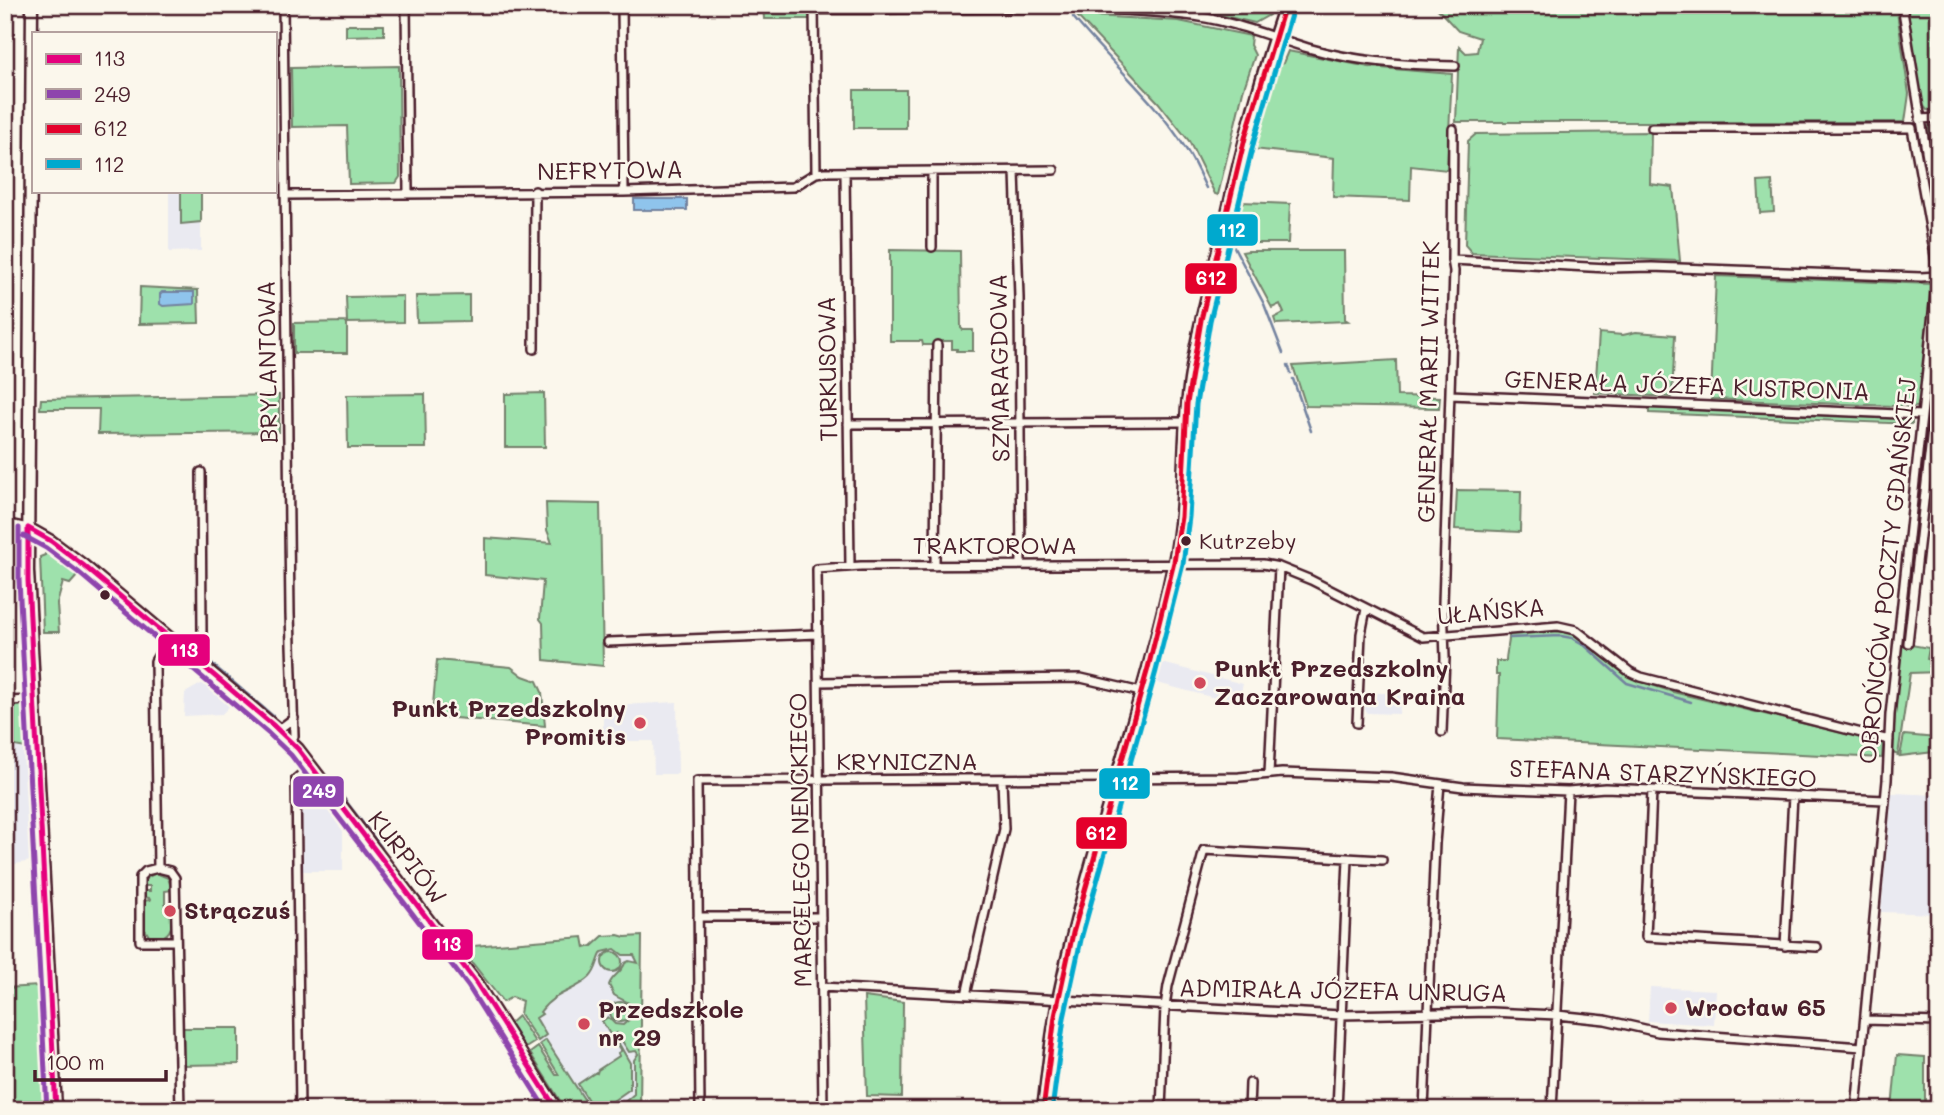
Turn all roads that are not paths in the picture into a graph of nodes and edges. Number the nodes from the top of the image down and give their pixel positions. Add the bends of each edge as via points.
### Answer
1 (32, 5) edge
2 (283, 5) edge
3 (405, 5) edge
4 (622, 5) edge
5 (1285, 5) edge
6 (1902, 5) edge
7 (814, 7) edge
8 (1275, 36) junction
9 (276, 61) edge
10 (284, 61) junction
11 (32, 64) edge
12 (1455, 66) dead end
13 (1939, 118) edge
14 (1920, 119) junction
15 (1652, 128) dead end
16 (1453, 129) dead end
17 (1015, 170) junction
18 (1054, 170) dead end
19 (932, 171) junction
20 (845, 172) junction
21 (816, 173) junction
22 (535, 191) junction
23 (408, 192) junction
24 (624, 192) junction
25 (286, 195) junction
26 (1939, 229) edge
27 (932, 247) dead end
28 (1452, 260) junction
29 (1937, 275) edge
30 (937, 345) dead end
31 (534, 349) dead end
32 (1939, 368) edge
33 (1450, 395) junction
34 (1922, 415) junction
35 (1936, 421) edge
36 (1020, 422) junction
37 (1185, 422) junction
38 (934, 423) junction
39 (848, 424) junction
40 (201, 472) dead end
41 (5, 523) edge
42 (28, 528) junction
43 (1021, 565) junction
44 (1173, 565) junction
45 (850, 566) junction
46 (935, 566) junction
47 (1279, 567) junction
48 (817, 569) joint
49 (1366, 609) junction
50 (818, 634) junction
51 (1442, 636) junction
52 (169, 638) junction
53 (608, 642) dead end
54 (1908, 643) dead end
55 (190, 656) junction
56 (819, 682) junction
57 (1140, 692) junction
58 (35, 700) junction
59 (5, 701) edge
60 (294, 718) junction
61 (1357, 723) dead end
62 (278, 730) junction
63 (1442, 732) dead end
64 (1889, 740) junction
65 (290, 741) junction
66 (311, 766) junction
67 (1269, 774) junction
68 (1117, 778) junction
69 (1002, 780) junction
70 (820, 782) junction
71 (1440, 784) junction
72 (1652, 790) junction
73 (1568, 791) junction
74 (1793, 796) junction
75 (1885, 800) junction
76 (1348, 859) junction
77 (1382, 860) dead end
78 (158, 868) junction
79 (698, 917) junction
80 (821, 917) junction
81 (174, 942) junction
82 (1785, 946) junction
83 (1817, 947) dead end
84 (822, 987) junction
85 (965, 995) junction
86 (1058, 1000) junction
87 (1165, 1007) junction
88 (1428, 1014) junction
89 (1341, 1015) junction
90 (1557, 1015) junction
91 (1867, 1020) junction
92 (1939, 1023) edge
93 (1862, 1047) junction
94 (1250, 1083) dead end
95 (57, 1110) edge
96 (180, 1110) edge
97 (300, 1110) edge
98 (557, 1110) edge
99 (700, 1110) edge
100 (823, 1110) edge
101 (1043, 1110) edge
102 (1161, 1110) edge
103 (1249, 1110) edge
104 (1337, 1110) edge
105 (1424, 1110) edge
106 (1552, 1110) edge
107 (1856, 1110) edge
108 (1937, 1110) edge

1 - 11 street
2 - 10 street, BRYLANTOWA
3 - 23 street
4 - 24 street
5 - 8 street
6 - 14 street
7 - 8 street via 1146,12 1189,15
7 - 21 street
8 - 12 street via 1353,58
8 - 37 street via 1206,297
9 - 10 street
10 - 25 street, BRYLANTOWA
11 - 42 street
13 - 14 street
14 - 26 street
15 - 29 street, OBROŃCÓW POCZTY GDAŃSKIEJ via 1912,128
16 - 28 street, GENERAŁ MARII WITTEK
17 - 18 street, NEFRYTOWA
17 - 19 street, NEFRYTOWA
17 - 36 street, SZMARAGDOWA
19 - 20 street, NEFRYTOWA
19 - 27 street
20 - 21 street, NEFRYTOWA
20 - 39 street, TURKUSOWA
21 - 24 street, NEFRYTOWA via 793,187
22 - 23 street, NEFRYTOWA
22 - 24 street, NEFRYTOWA
22 - 31 street
23 - 25 street, NEFRYTOWA
25 - 60 street, BRYLANTOWA
28 - 29 street
28 - 33 street, GENERAŁ MARII WITTEK
29 - 34 street, OBROŃCÓW POCZTY GDAŃSKIEJ
30 - 38 street
32 - 35 street
33 - 34 street, GENERAŁA JÓZEFA KUSTRONIA
33 - 51 street, GENERAŁ MARII WITTEK
34 - 64 street, OBROŃCÓW POCZTY GDAŃSKIEJ
35 - 54 street
36 - 37 street
36 - 38 street
36 - 43 street, SZMARAGDOWA
37 - 44 street via 1183,499
38 - 39 street
38 - 46 street
39 - 45 street, TURKUSOWA
40 - 55 street via 202,637
41 - 42 street
42 - 52 street, KURPIÓW via 83,565
42 - 58 street
43 - 44 street, TRAKTOROWA
43 - 46 street, TRAKTOROWA
44 - 47 street, UŁAŃSKA
44 - 57 street
45 - 46 street, TRAKTOROWA
45 - 48 street, TRAKTOROWA
47 - 49 street, UŁAŃSKA
47 - 67 street
48 - 50 street, MARCELEGO NENCKIEGO
49 - 51 street, UŁAŃSKA via 1423,637
49 - 61 street
50 - 53 street
50 - 56 street, MARCELEGO NENCKIEGO
51 - 63 street, GENERAŁ MARII WITTEK
51 - 64 street, UŁAŃSKA via 1568,628 1581,632 1642,677
52 - 55 street, KURPIÓW
52 - 78 street via 155,662
55 - 62 street, KURPIÓW
56 - 57 street via 1081,678
56 - 70 street, MARCELEGO NENCKIEGO
57 - 68 street
58 - 59 street
58 - 95 street
60 - 62 street
60 - 65 street, BRYLANTOWA
62 - 65 street, KURPIÓW
64 - 75 street, OBROŃCÓW POCZTY GDAŃSKIEJ
65 - 66 street, KURPIÓW
66 - 97 street via 296,779
66 - 98 street, KURPIÓW via 475,981
67 - 68 street, KRYNICZNA
67 - 71 street, STEFANA STARZYŃSKIEGO via 1391,777
68 - 69 street, KRYNICZNA
68 - 86 street
69 - 70 street, KRYNICZNA
69 - 85 street via 1004,830
70 - 79 street, KRYNICZNA via 697,781
70 - 80 street, MARCELEGO NENCKIEGO
71 - 73 street, STEFANA STARZYŃSKIEGO
71 - 88 street
72 - 73 street, STEFANA STARZYŃSKIEGO
72 - 74 street, STEFANA STARZYŃSKIEGO
72 - 82 street via 1646,937
73 - 90 street
74 - 75 street, STEFANA STARZYŃSKIEGO
74 - 82 street
75 - 91 street, OBROŃCÓW POCZTY GDAŃSKIEJ
76 - 77 street
76 - 87 street via 1204,850
76 - 89 street
78 - 81 street via 175,878
78 - 81 street via 140,877 140,942
79 - 80 street
79 - 99 street
80 - 84 street, MARCELEGO NENCKIEGO
81 - 96 street via 178,945
82 - 83 street
84 - 85 street, ADMIRAŁA JÓZEFA UNRUGA
84 - 100 street, MARCELEGO NENCKIEGO
85 - 86 street, ADMIRAŁA JÓZEFA UNRUGA
86 - 87 street, ADMIRAŁA JÓZEFA UNRUGA
86 - 101 street
87 - 89 street, ADMIRAŁA JÓZEFA UNRUGA
87 - 102 street
88 - 89 street, ADMIRAŁA JÓZEFA UNRUGA
88 - 90 street, ADMIRAŁA JÓZEFA UNRUGA
88 - 105 street
89 - 104 street
90 - 93 street, ADMIRAŁA JÓZEFA UNRUGA via 1658,1032
90 - 106 street
91 - 92 street
91 - 93 street, OBROŃCÓW POCZTY GDAŃSKIEJ
92 - 108 street
93 - 107 street, OBROŃCÓW POCZTY GDAŃSKIEJ
94 - 103 street

